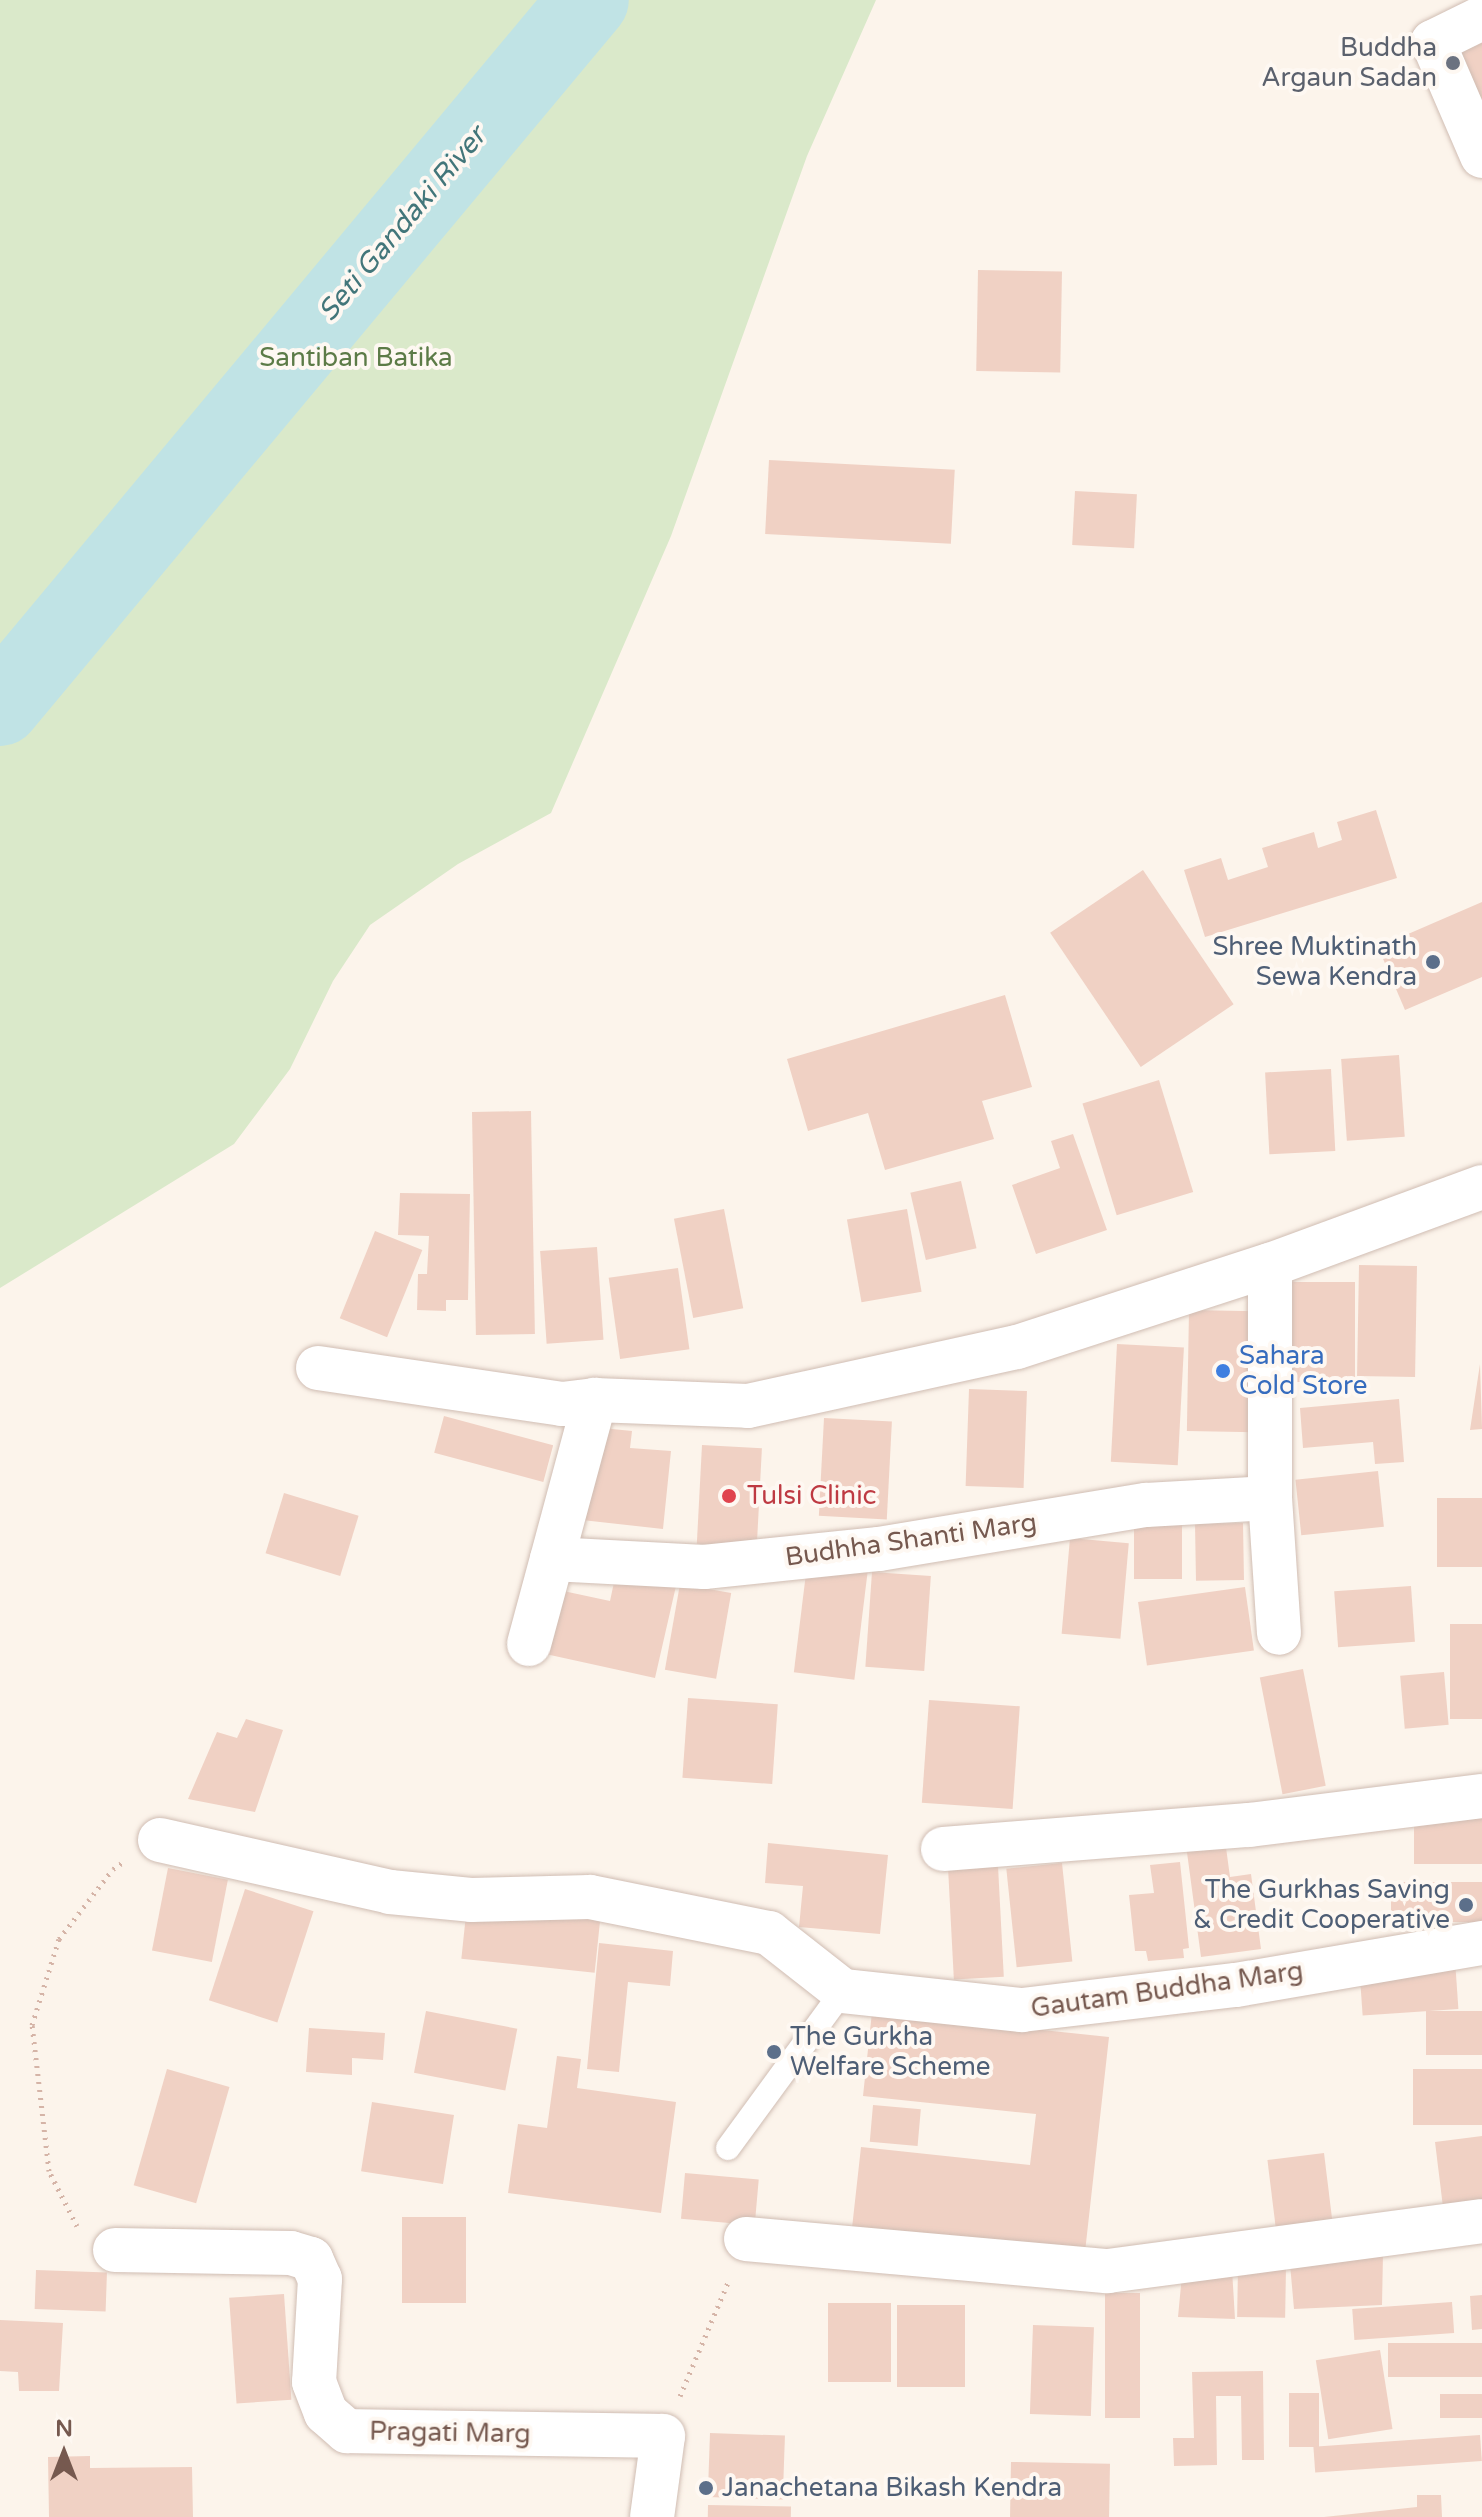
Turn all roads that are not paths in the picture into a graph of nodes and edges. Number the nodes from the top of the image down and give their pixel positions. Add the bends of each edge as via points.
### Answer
1 (1482, 18) edge
2 (1482, 156) edge
3 (1482, 1187) edge
4 (1270, 1265) junction
5 (318, 1368) dead end
6 (595, 1400) junction
7 (1270, 1498) junction
8 (552, 1559) junction
9 (1279, 1633) dead end
10 (529, 1644) dead end
11 (1482, 1796) edge
12 (160, 1840) road end
13 (943, 1849) dead end
14 (1482, 1943) edge
15 (843, 1991) junction
16 (728, 2148) dead end
17 (1482, 2221) edge
18 (746, 2239) road end
19 (115, 2250) road end
20 (652, 2517) edge

1 - 2 street via 1433,42
3 - 4 street
4 - 6 street via 1017,1347 748,1406
4 - 7 street
5 - 6 street via 562,1404
6 - 8 street
7 - 8 street, Budhha Shanti Marg via 1146,1505 879,1549 704,1567
7 - 9 street
8 - 10 street
11 - 13 street via 1249,1825
12 - 15 street via 390,1892 471,1900 590,1897 769,1933
14 - 15 street, Gautam Buddha Marg via 1422,1949 1236,1985 1022,2010
15 - 16 lane
17 - 18 street via 1108,2271
19 - 20 street, Pragati Marg via 291,2253 311,2259 320,2279 314,2382 326,2413 347,2431 663,2436

